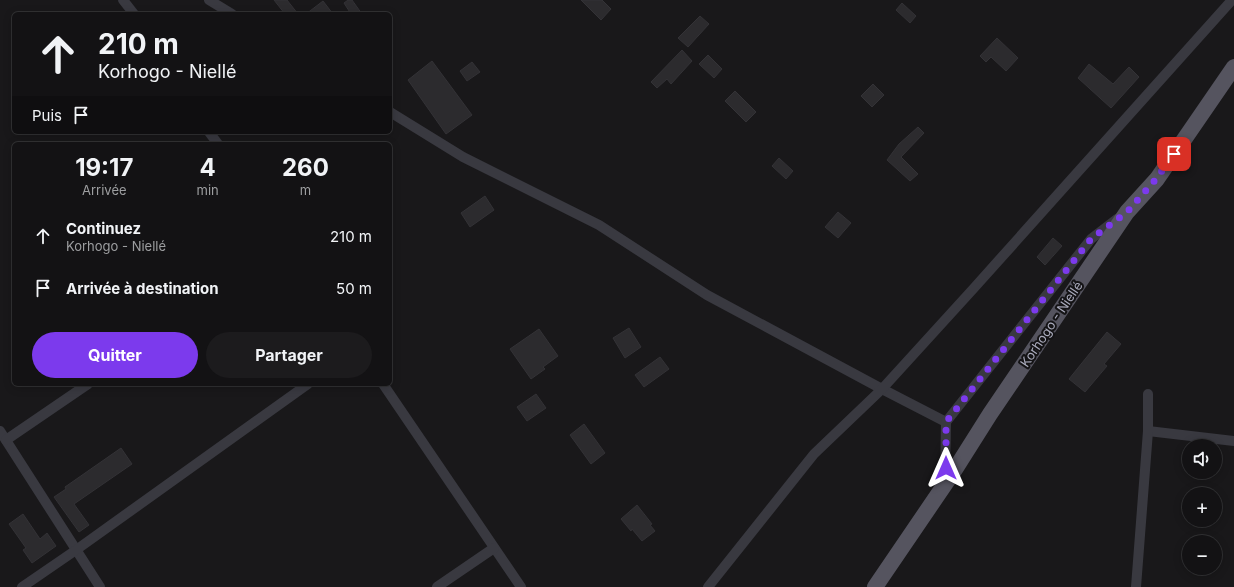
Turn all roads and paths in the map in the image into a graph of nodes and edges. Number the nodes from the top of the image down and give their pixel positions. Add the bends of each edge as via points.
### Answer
1 (123, 0) edge
2 (209, 0) edge
3 (1232, 0) edge
4 (132, 12) edge
5 (229, 12) edge
6 (1234, 67) edge
7 (392, 113) edge
8 (1127, 212) junction
9 (85, 386) edge
10 (305, 386) edge
11 (384, 386) edge
12 (882, 389) junction
13 (1148, 394) dead end
14 (946, 422) junction
15 (0, 431) edge
16 (1148, 431) junction
17 (6, 440) junction
18 (1234, 441) edge
19 (945, 484) junction
20 (494, 548) junction
21 (76, 550) junction
22 (22, 587) edge
23 (100, 587) edge
24 (437, 587) edge
25 (521, 587) edge
26 (708, 587) edge
27 (876, 587) edge
28 (1136, 587) edge

1 - 4 street
2 - 5 street
3 - 12 street
6 - 8 main road, Korhogo - Niellé via 1156,179
7 - 12 street via 463,157 599,225 707,295
8 - 14 street via 1091,239
8 - 19 main road, Korhogo - Niellé
9 - 17 street
10 - 21 street
11 - 20 street
12 - 14 street
12 - 26 street via 814,454
13 - 16 street
14 - 19 street
15 - 17 street
16 - 18 street
16 - 28 street
17 - 21 street
19 - 27 main road, Korhogo - Niellé
20 - 24 street
20 - 25 street
21 - 22 street
21 - 23 street

